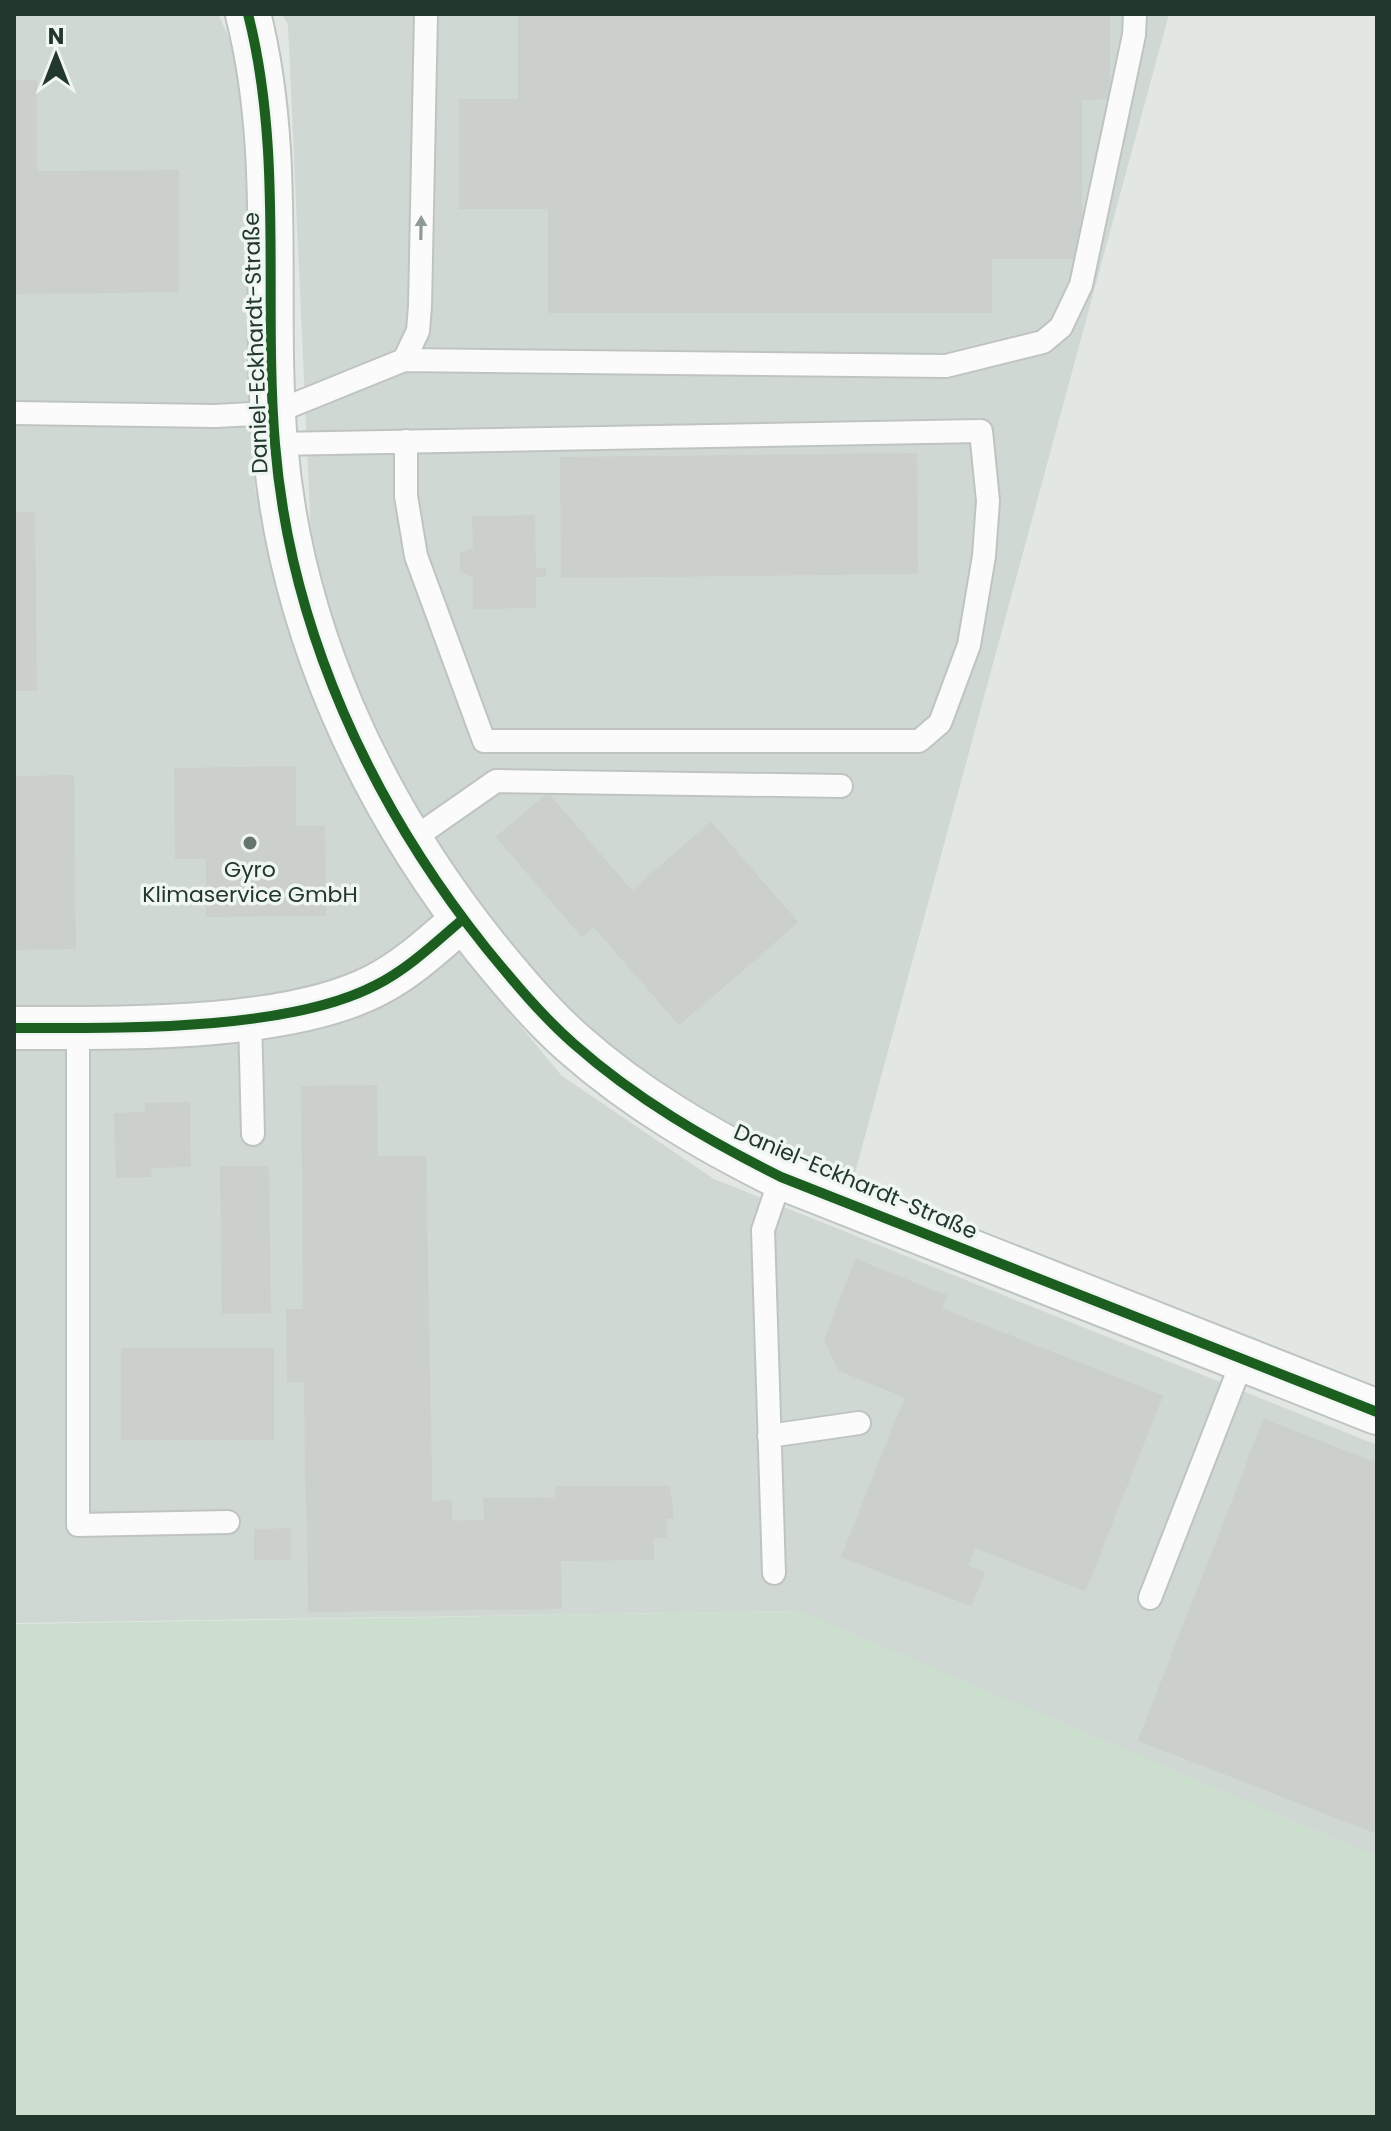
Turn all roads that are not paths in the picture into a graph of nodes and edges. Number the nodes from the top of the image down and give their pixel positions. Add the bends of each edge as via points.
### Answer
1 (250, 14) edge
2 (426, 14) edge
3 (1135, 14) edge
4 (404, 360) junction
5 (14, 413) edge
6 (274, 428) junction
7 (406, 441) junction
8 (841, 786) dead end
9 (410, 841) junction
10 (463, 919) junction
11 (250, 1018) junction
12 (14, 1028) edge
13 (78, 1028) junction
14 (253, 1134) dead end
15 (781, 1177) junction
16 (1243, 1359) junction
17 (1377, 1412) edge
18 (859, 1423) dead end
19 (769, 1436) junction
20 (228, 1522) dead end
21 (774, 1573) dead end
22 (1150, 1598) dead end

1 - 6 street, Daniel-Eckhardt-Straße via 267,128
4 -> 2 lane via 418,331 420,306
3 - 4 lane via 1081,285 1061,327 1043,342 946,366
4 - 6 lane
5 - 6 lane via 215,416
6 - 7 lane
6 - 9 street, Daniel-Eckhardt-Straße via 293,566 341,707 371,774
7 - 7 lane via 981,431 988,501 984,556 969,645 940,723 919,741 484,741 416,556 406,496
8 - 9 lane via 496,781
9 - 10 street, Daniel-Eckhardt-Straße
10 - 11 street via 375,986 316,1006
10 - 15 street, Daniel-Eckhardt-Straße via 533,1002 619,1082
11 - 13 street
11 - 14 lane
12 - 13 street
13 - 20 lane via 78,1525
15 - 16 street, Daniel-Eckhardt-Straße
15 - 19 lane, Daniel-Eckhardt-Straße via 763,1230
16 - 17 street, Daniel-Eckhardt-Straße
16 - 22 lane
18 - 19 lane
19 - 21 lane, Daniel-Eckhardt-Straße

